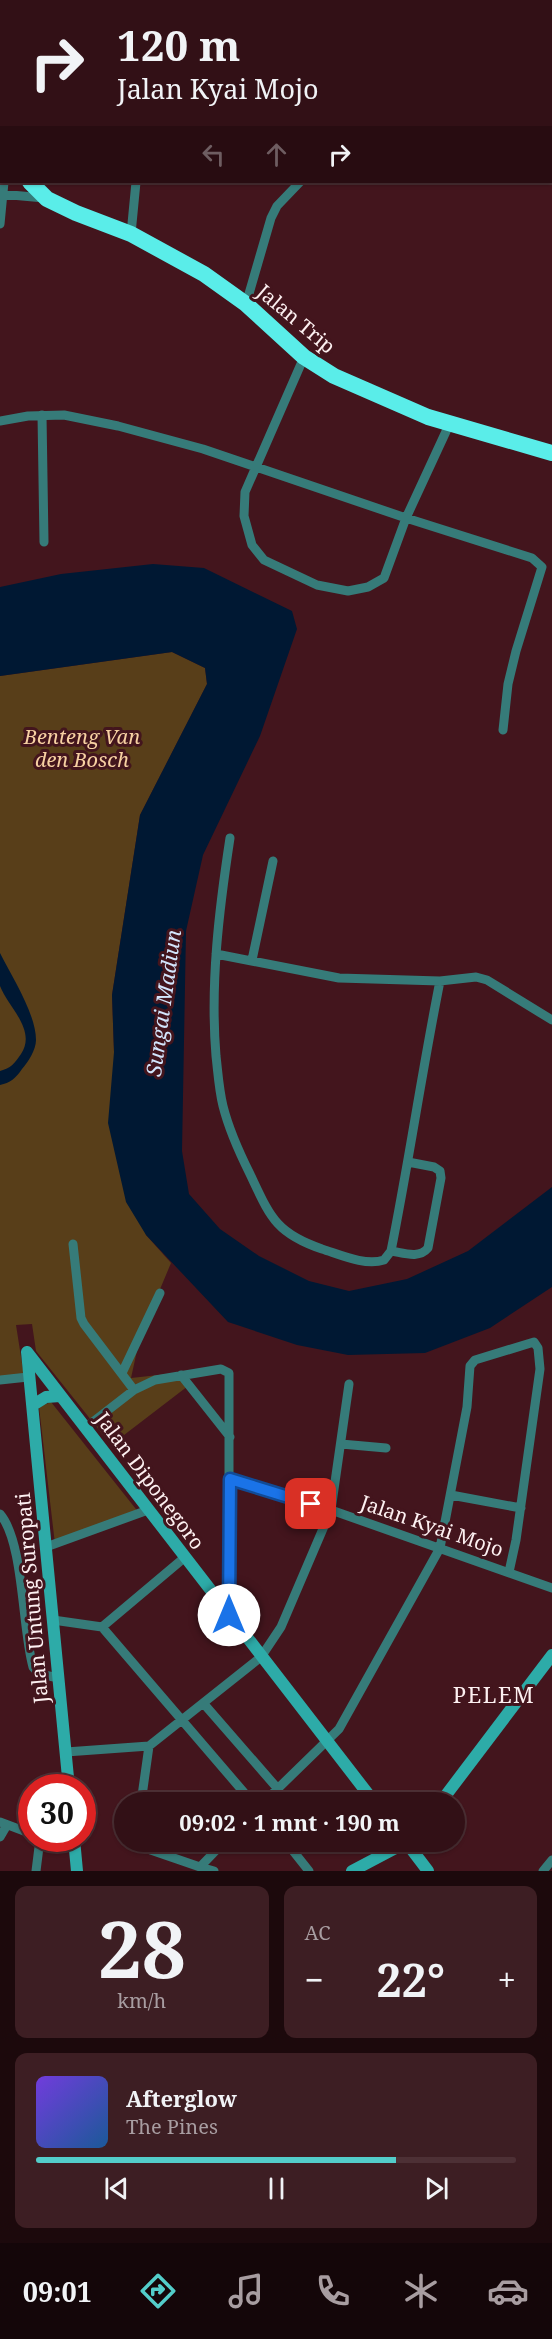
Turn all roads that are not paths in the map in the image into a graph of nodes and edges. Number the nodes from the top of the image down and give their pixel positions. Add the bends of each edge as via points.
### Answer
1 (31, 183) edge
2 (136, 183) edge
3 (299, 183) edge
4 (1, 194) edge
5 (46, 199) junction
6 (0, 224) edge
7 (131, 234) junction
8 (246, 304) junction
9 (304, 357) junction
10 (42, 415) junction
11 (0, 421) edge
12 (449, 425) junction
13 (552, 453) edge
14 (255, 466) junction
15 (406, 518) junction
16 (44, 542) dead end
17 (502, 730) dead end
18 (230, 838) dead end
19 (273, 861) dead end
20 (216, 954) junction
21 (252, 960) junction
22 (440, 981) junction
23 (552, 1020) edge
24 (408, 1162) junction
25 (73, 1244) dead end
26 (391, 1251) junction
27 (159, 1293) dead end
28 (27, 1352) joint
29 (122, 1373) junction
30 (181, 1375) junction
31 (28, 1377) junction
32 (0, 1380) edge
33 (349, 1384) dead end
34 (134, 1390) junction
35 (60, 1396) junction
36 (33, 1405) junction
37 (85, 1428) junction
38 (230, 1437) junction
39 (341, 1444) junction
40 (386, 1448) dead end
41 (230, 1479) junction
42 (451, 1496) junction
43 (521, 1509) junction
44 (148, 1510) junction
45 (331, 1510) junction
46 (0, 1514) edge
47 (46, 1547) junction
48 (440, 1548) junction
49 (184, 1558) junction
50 (509, 1572) junction
51 (552, 1588) edge
52 (229, 1615) junction
53 (53, 1620) junction
54 (102, 1627) junction
55 (552, 1655) edge
56 (261, 1657) junction
57 (59, 1678) junction
58 (204, 1704) junction
59 (183, 1721) junction
60 (327, 1743) junction
61 (149, 1746) junction
62 (66, 1752) junction
63 (68, 1774) edge
64 (278, 1789) junction
65 (143, 1792) edge
66 (244, 1792) edge
67 (275, 1792) edge
68 (366, 1792) edge
69 (448, 1792) edge
70 (4, 1823) edge
71 (18, 1828) edge
72 (0, 1837) edge
73 (40, 1852) edge
74 (76, 1852) edge
75 (156, 1852) edge
76 (214, 1852) edge
77 (294, 1852) edge
78 (388, 1852) edge
79 (414, 1852) edge
80 (552, 1860) edge
81 (200, 1867) junction
82 (36, 1871) edge
83 (77, 1871) edge
84 (214, 1871) edge
85 (309, 1871) edge
86 (352, 1871) edge
87 (428, 1871) edge
88 (543, 1871) edge

1 - 5 highway, Jalan Trip
2 - 7 street
3 - 8 street via 271,218
4 - 5 street
4 - 6 street
5 - 7 highway, Jalan Trip
7 - 8 highway, Jalan Trip via 204,274
8 - 9 highway, Jalan Trip
9 - 12 highway, Jalan Trip via 356,386
9 - 14 street
10 - 11 street
10 - 14 street via 64,415 118,426
10 - 16 street
12 - 13 highway, Jalan Trip
12 - 15 street
14 - 15 street
14 - 15 street via 243,500 252,546 264,560 316,585 348,591 368,587 384,578
15 - 17 street via 532,558 542,567 516,651
18 - 20 street
19 - 21 street
20 - 21 street
20 - 26 street via 215,1037 222,1105 270,1216 307,1244 341,1255 378,1262
21 - 22 street via 339,978
22 - 23 street via 476,977 487,980
22 - 24 street
24 - 26 street
24 - 26 street via 440,1170 428,1248 421,1254
25 - 29 street via 81,1318
27 - 29 street
28 - 31 street, Jalan Untung Suropati
28 - 35 street, Jalan Diponegoro
29 - 34 street
30 - 34 street
30 - 38 street
30 - 38 street via 221,1369 229,1373
31 - 32 street
31 - 36 street, Jalan Untung Suropati
33 - 39 street
34 - 37 street
35 - 36 street via 46,1397
35 - 37 street, Jalan Diponegoro
36 - 47 street, Jalan Untung Suropati
37 - 44 street, Jalan Diponegoro
38 - 41 street
39 - 40 street
39 - 45 street
41 - 45 street, Jalan Kyai Mojo
41 - 52 street
42 - 43 street
42 - 43 street via 470,1366 475,1360 534,1342 540,1369
42 - 48 street
43 - 50 street
44 - 47 street
44 - 49 street, Jalan Diponegoro
45 - 48 street, Jalan Kyai Mojo
45 - 56 street via 281,1628
46 - 57 street via 13,1543 32,1664 39,1674
47 - 53 street, Jalan Untung Suropati
48 - 50 street, Jalan Kyai Mojo
48 - 60 street via 345,1721
49 - 52 street, Jalan Diponegoro
49 - 54 street
50 - 51 street, Jalan Kyai Mojo
52 - 56 street, Jalan Diponegoro
53 - 54 street
53 - 57 street, Jalan Untung Suropati
54 - 59 street
55 - 69 street
56 - 58 street
56 - 60 street, Jalan Diponegoro
57 - 62 street, Jalan Untung Suropati
58 - 59 street
58 - 64 street
59 - 61 street
59 - 66 street
60 - 64 street
60 - 68 street, Jalan Diponegoro
61 - 62 street
61 - 65 street
62 - 63 street, Jalan Untung Suropati
64 - 67 street
70 - 71 street
70 - 72 street
73 - 82 street
74 - 83 street
75 - 81 street
76 - 81 street
77 - 85 street
78 - 86 street
79 - 87 street
80 - 88 street
81 - 84 street

